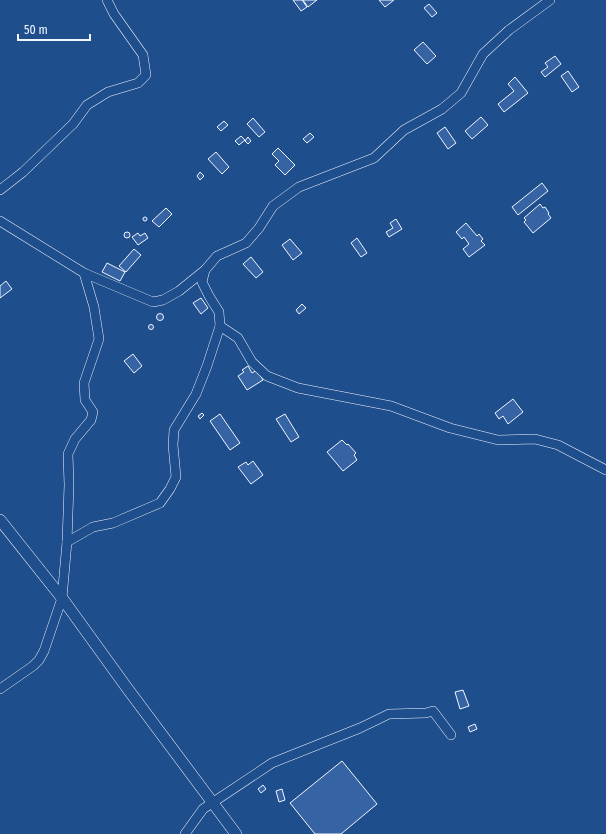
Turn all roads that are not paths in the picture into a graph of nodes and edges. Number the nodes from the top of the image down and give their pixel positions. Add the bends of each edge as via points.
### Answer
1 (107, 0) edge
2 (550, 0) edge
3 (0, 190) edge
4 (0, 221) edge
5 (205, 270) junction
6 (84, 273) junction
7 (220, 326) junction
8 (606, 470) edge
9 (0, 520) edge
10 (66, 542) junction
11 (62, 598) junction
12 (0, 689) edge
13 (451, 735) dead end
14 (212, 802) junction
15 (185, 834) edge
16 (236, 834) edge

1 - 3 street via 143,55 146,75 138,83 108,92 87,105 73,124 24,172
2 - 5 street via 509,30 483,54 461,92 442,110 404,130 374,158 299,187 273,206 246,243 217,256
4 - 6 street
5 - 6 street via 179,291 163,300 153,302
5 - 7 street via 202,282 218,312
6 - 10 street via 94,307 99,340 84,384 85,400 93,412 91,420 75,438 68,454
7 - 8 street via 238,338 252,362 267,376 298,388 391,406 450,428 498,440 535,439 558,445
7 - 10 street via 196,394 174,430 176,477 164,498 148,509 113,523 93,527
9 - 11 street
10 - 11 street
11 - 12 street via 39,660
11 - 14 street
13 - 14 street via 433,711 389,714 272,763
14 - 15 street via 203,809
14 - 16 street

